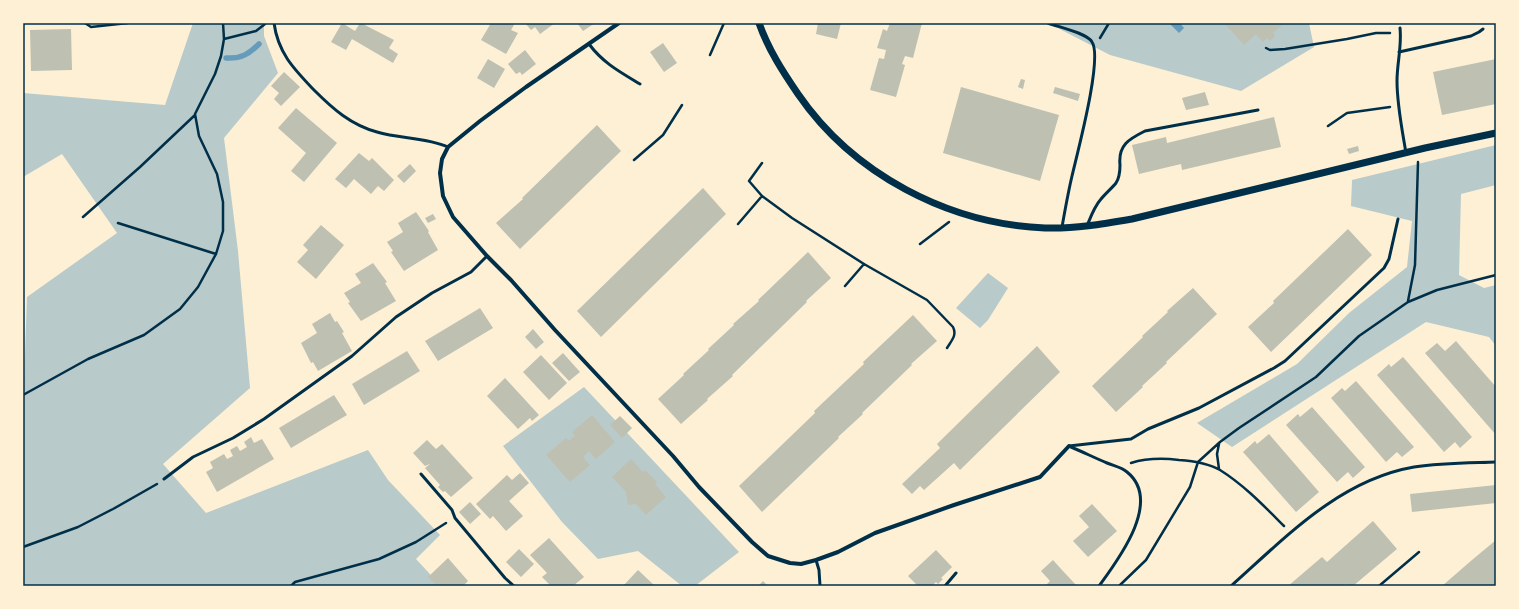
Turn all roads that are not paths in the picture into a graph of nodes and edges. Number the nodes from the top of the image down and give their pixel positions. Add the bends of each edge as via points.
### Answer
1 (274, 23) edge
2 (619, 23) edge
3 (759, 23) edge
4 (1048, 23) edge
5 (1400, 28) dead end
6 (1483, 29) dead end
7 (589, 44) junction
8 (1399, 52) junction
9 (640, 84) dead end
10 (1258, 110) dead end
11 (1496, 133) edge
12 (448, 147) junction
13 (1406, 153) junction
14 (1398, 219) dead end
15 (1087, 226) junction
16 (1062, 228) junction
17 (487, 256) junction
18 (1070, 446) junction
19 (1496, 462) edge
20 (421, 474) dead end
21 (164, 479) road end
22 (816, 560) junction
23 (956, 574) dead end
24 (514, 586) edge
25 (820, 586) edge
26 (945, 586) edge
27 (1099, 586) edge
28 (1230, 586) edge

1 - 12 lane via 281,49 292,67 342,116 361,128 438,142
2 - 7 street
3 - 16 street via 771,52 812,114 864,164 909,192 974,217 1019,225
4 - 16 lane via 1084,36 1090,39 1094,46 1094,69 1085,124
5 - 8 lane
6 - 8 lane via 1471,36
7 - 9 lane via 598,57
7 - 12 street via 526,87
8 - 13 lane via 1398,106
10 - 15 lane via 1145,131 1133,136 1120,153 1119,177 1116,183 1100,200
11 - 13 street
12 - 17 street via 442,159 440,173 443,196 454,217
13 - 15 street via 1132,219
14 - 18 lane via 1389,260 1384,268 1285,361 1199,408 1148,429 1131,439
15 - 16 street
17 - 21 lane via 471,272 432,293 396,317 352,356 264,420 192,457
17 - 22 street via 752,542 768,556 790,563 801,564
18 - 22 street via 1040,477 875,533
18 - 27 lane via 1119,467 1131,476 1140,502 1132,533 1122,553
19 - 28 lane via 1414,467 1378,477 1355,487 1330,502
20 - 24 lane
22 - 25 lane
23 - 26 lane

